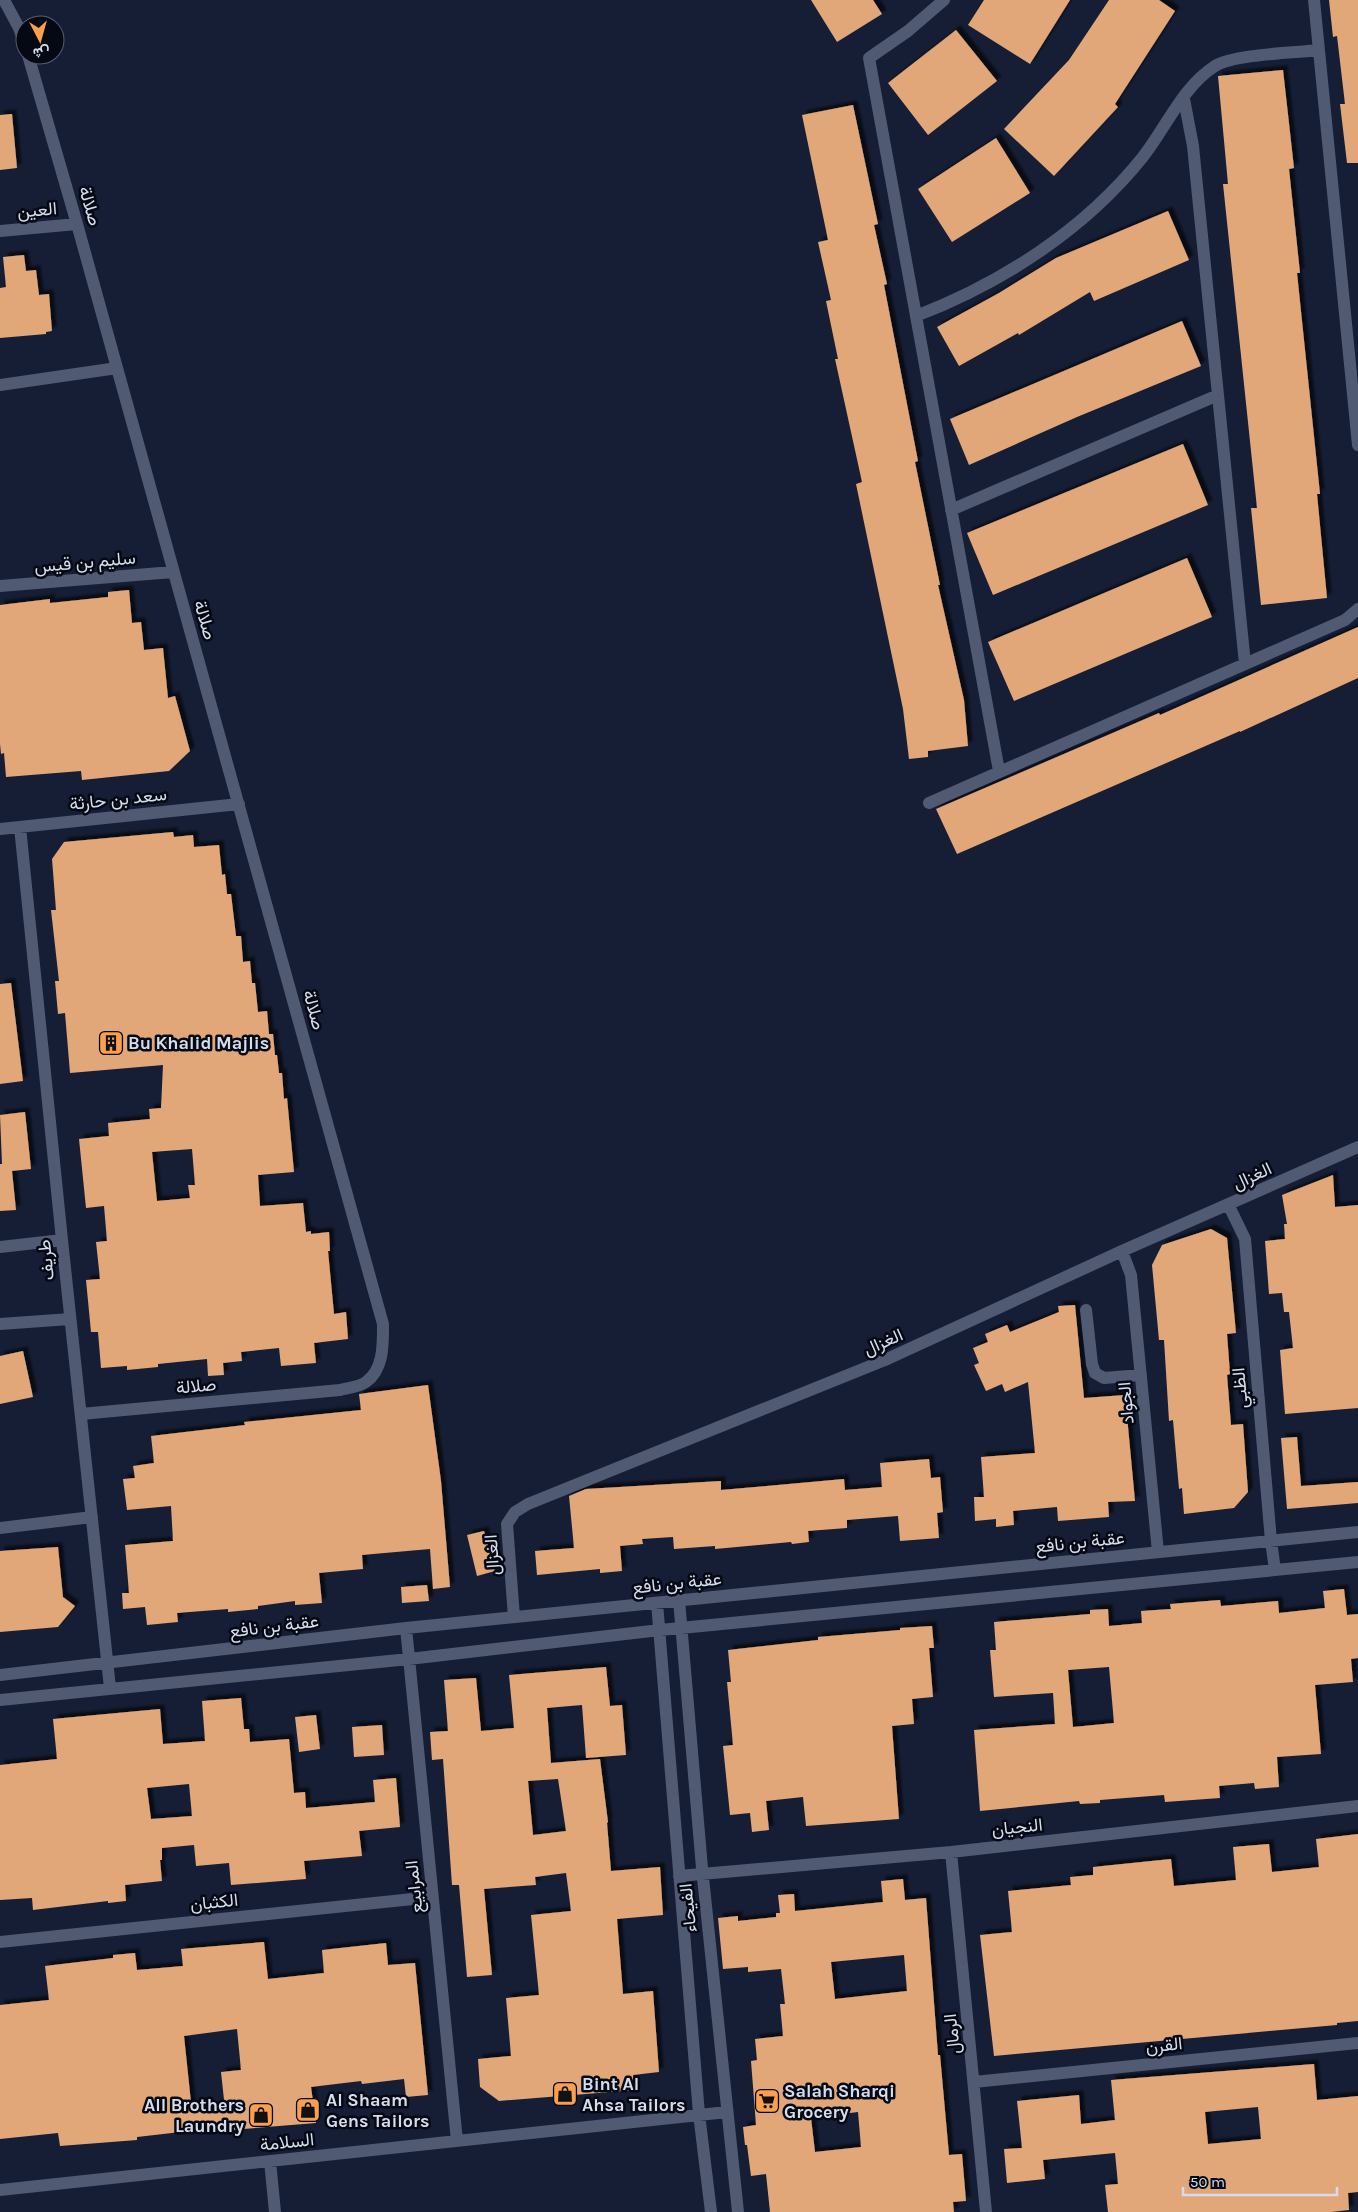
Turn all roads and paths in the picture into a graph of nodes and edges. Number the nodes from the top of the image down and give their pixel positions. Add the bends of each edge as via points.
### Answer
1 (4, 0) edge
2 (944, 0) edge
3 (1314, 0) edge
4 (15, 19) edge
5 (1319, 50) junction
6 (31, 65) edge
7 (1184, 99) junction
8 (77, 224) junction
9 (0, 231) edge
10 (916, 316) junction
11 (116, 368) junction
12 (0, 385) edge
13 (1218, 395) junction
14 (1358, 444) edge
15 (951, 510) junction
16 (173, 572) junction
17 (0, 586) edge
18 (1358, 609) edge
19 (1245, 664) junction
20 (999, 771) junction
21 (929, 803) dead end
22 (239, 804) junction
23 (20, 827) junction
24 (0, 829) edge
25 (1358, 1146) edge
26 (1229, 1206) junction
27 (62, 1240) junction
28 (0, 1246) edge
29 (1122, 1252) junction
30 (1086, 1310) dead end
31 (70, 1319) junction
32 (0, 1324) edge
33 (1141, 1375) junction
34 (81, 1414) junction
35 (92, 1517) junction
36 (0, 1528) edge
37 (1358, 1532) edge
38 (1271, 1541) junction
39 (1158, 1552) junction
40 (1358, 1562) edge
41 (1275, 1570) junction
42 (680, 1600) junction
43 (657, 1603) junction
44 (514, 1617) junction
45 (406, 1628) junction
46 (682, 1628) junction
47 (660, 1630) junction
48 (409, 1659) junction
49 (108, 1664) junction
50 (0, 1674) edge
51 (110, 1688) junction
52 (0, 1700) edge
53 (1358, 1806) edge
54 (951, 1852) junction
55 (679, 1876) junction
56 (702, 1876) junction
57 (432, 1897) junction
58 (0, 1942) edge
59 (1358, 2042) edge
60 (974, 2082) junction
61 (727, 2112) junction
62 (699, 2114) junction
63 (456, 2141) junction
64 (270, 2161) junction
65 (0, 2190) edge
66 (275, 2212) edge
67 (710, 2212) edge
68 (738, 2212) edge
69 (986, 2212) edge

1 - 4 street
2 - 10 street via 870,58
3 - 5 street
5 - 7 street via 1238,59 1216,65 1199,78
5 - 14 street
6 - 8 street, صلالة
7 - 10 street via 1142,158 1085,217 993,282
7 - 13 street via 1192,146
8 - 9 street, العين
8 - 11 street, صلالة
10 - 15 street
11 - 12 street
11 - 16 street, صلالة
13 - 15 street
13 - 19 street
15 - 20 street
16 - 17 street, سليم بن قيس
16 - 22 street, صلالة
18 - 19 street via 1345,620
19 - 20 street
20 - 21 street
22 - 23 street, سعد بن حارثة
22 - 34 street, صلالة via 383,1324 383,1350 378,1368 366,1383 340,1390
23 - 24 street, سعد بن حارثة
23 - 27 street, طريف
25 - 26 street, الغزال
26 - 29 street, الغزال
26 - 38 street, الظبي via 1245,1239
27 - 28 street
27 - 31 street, طريف
29 - 33 street, الجواد via 1131,1275
29 - 44 street, الغزال via 885,1360 528,1504 515,1512 508,1524
30 - 33 street via 1095,1373 1104,1378
31 - 32 street
31 - 34 street, طريف
33 - 39 street, الجواد
34 - 35 street, طريف
35 - 36 street
35 - 49 street, طريف
37 - 38 street, عقبة بن نافع
38 - 39 street, عقبة بن نافع
38 - 41 street, الظبي
39 - 42 street, عقبة بن نافع
40 - 41 street
41 - 46 street
42 - 43 street, عقبة بن نافع
42 - 46 street, الفيحاء
43 - 44 street, عقبة بن نافع
43 - 47 street, الفيحاء
44 - 45 street, عقبة بن نافع
45 - 48 street, المرابيع
45 - 49 street, عقبة بن نافع
46 - 47 street
46 - 56 street, الفيحاء
47 - 48 street
47 - 55 street, الفيحاء
48 - 51 street
48 - 57 street, المرابيع
49 - 50 street, عقبة بن نافع
49 - 51 street, طريف
51 - 52 street
53 - 54 street, النجيان
54 - 56 street, النجيان
54 - 60 street, الرمال
55 - 56 street, النجيان
55 - 62 street, الفيحاء
56 - 61 street, الفيحاء
57 - 58 street, الكثبان
57 - 63 street, المرابيع
59 - 60 street, القرن
60 - 69 street, الرمال
61 - 62 street, السلامة
61 - 68 street, الفيحاء
62 - 63 street, السلامة
62 - 67 street, الفيحاء
63 - 64 street, السلامة
64 - 65 street, السلامة
64 - 66 street

